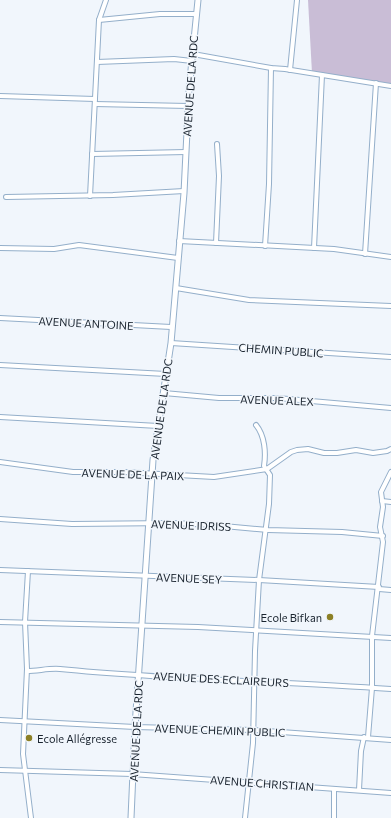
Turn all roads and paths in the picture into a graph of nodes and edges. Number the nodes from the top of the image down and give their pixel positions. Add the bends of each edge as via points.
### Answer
1 (106, 0) edge
2 (198, 0) edge
3 (297, 0) edge
4 (196, 14) junction
5 (99, 20) junction
6 (193, 54) junction
7 (192, 61) junction
8 (97, 62) junction
9 (271, 68) junction
10 (290, 70) junction
11 (322, 75) junction
12 (376, 83) junction
13 (391, 86) edge
14 (0, 96) edge
15 (96, 99) junction
16 (95, 104) junction
17 (188, 106) junction
18 (217, 144) dead end
19 (186, 152) junction
20 (92, 154) junction
21 (184, 190) junction
22 (90, 196) junction
23 (6, 197) dead end
24 (179, 241) junction
25 (216, 243) junction
26 (265, 246) junction
27 (0, 248) edge
28 (314, 248) junction
29 (365, 254) junction
30 (391, 257) edge
31 (178, 258) junction
32 (176, 288) junction
33 (391, 306) edge
34 (0, 318) edge
35 (171, 327) junction
36 (171, 343) junction
37 (391, 357) edge
38 (0, 365) edge
39 (166, 374) junction
40 (164, 392) junction
41 (391, 408) edge
42 (0, 417) edge
43 (158, 426) junction
44 (256, 426) dead end
45 (391, 449) edge
46 (0, 462) edge
47 (267, 469) junction
48 (391, 472) edge
49 (153, 474) junction
50 (382, 501) junction
51 (391, 502) edge
52 (0, 519) edge
53 (150, 524) junction
54 (265, 529) junction
55 (382, 536) junction
56 (0, 570) edge
57 (28, 571) junction
58 (146, 576) junction
59 (260, 580) junction
60 (379, 588) junction
61 (391, 590) edge
62 (0, 622) edge
63 (25, 622) junction
64 (142, 626) junction
65 (257, 631) junction
66 (372, 636) junction
67 (391, 638) edge
68 (27, 671) junction
69 (139, 675) junction
70 (256, 681) junction
71 (372, 688) junction
72 (391, 689) edge
73 (0, 720) edge
74 (24, 721) junction
75 (134, 727) junction
76 (253, 730) junction
77 (366, 737) junction
78 (391, 740) edge
79 (0, 770) edge
80 (24, 770) junction
81 (132, 774) junction
82 (250, 782) junction
83 (334, 789) junction
84 (359, 790) junction
85 (391, 793) edge
86 (31, 818) edge
87 (131, 818) edge
88 (246, 818) edge
89 (334, 818) edge

1 - 5 street
2 - 4 street, AVENUE DE LA RDC
3 - 10 street
4 - 5 street via 160,14
4 - 6 street, AVENUE DE LA RDC
5 - 8 street
6 - 7 street, AVENUE DE LA RDC
6 - 9 street
7 - 8 street via 174,59
7 - 17 street, AVENUE DE LA RDC
8 - 15 street
9 - 10 street
9 - 26 street
10 - 11 street
11 - 12 street
11 - 28 street
12 - 13 street
12 - 29 street
14 - 15 street
15 - 16 street
16 - 17 street
16 - 20 street
17 - 19 street, AVENUE DE LA RDC
18 - 25 street via 219,176
19 - 20 street
19 - 21 street, AVENUE DE LA RDC
20 - 22 street
21 - 22 street
21 - 24 street, AVENUE DE LA RDC
22 - 23 street
24 - 25 street
24 - 31 street, AVENUE DE LA RDC
25 - 26 street
26 - 28 street
27 - 31 street via 54,249 79,245
28 - 29 street
29 - 30 street
31 - 32 street, AVENUE DE LA RDC
32 - 33 street via 249,300
32 - 35 street, AVENUE DE LA RDC
34 - 35 street, AVENUE ANTOINE
35 - 36 street, AVENUE DE LA RDC
36 - 37 street, CHEMIN PUBLIC
36 - 39 street, AVENUE DE LA RDC
38 - 39 street
39 - 40 street, AVENUE DE LA RDC
40 - 41 street, AVENUE ALEX via 219,398 278,398
40 - 43 street, AVENUE DE LA RDC
42 - 43 street
43 - 49 street, AVENUE DE LA RDC
44 - 47 street via 260,430 266,452 264,466
45 - 47 street via 373,453 356,450 337,453 297,450
46 - 49 street, AVENUE DE LA PAIX via 73,472
47 - 49 street, AVENUE DE LA PAIX via 214,477
47 - 54 street via 270,475
48 - 50 street via 381,489
49 - 53 street, AVENUE DE LA RDC
50 - 51 street
50 - 55 street
52 - 53 street, AVENUE IDRISS via 72,524
53 - 54 street, AVENUE IDRISS
53 - 58 street, AVENUE DE LA RDC
54 - 55 street, AVENUE IDRISS via 332,531
54 - 59 street
55 - 60 street
56 - 57 street, AVENUE SEY
57 - 58 street, AVENUE SEY
57 - 63 street
58 - 59 street, AVENUE SEY
58 - 64 street, AVENUE DE LA RDC
59 - 60 street, AVENUE SEY
59 - 65 street
60 - 61 street, AVENUE SEY
60 - 66 street
62 - 63 street
63 - 64 street
63 - 68 street
64 - 65 street
64 - 69 street, AVENUE DE LA RDC
65 - 66 street
65 - 70 street
66 - 67 street
66 - 71 street
68 - 69 street, AVENUE DES ECLAIREURS via 59,669
68 - 74 street
69 - 70 street, AVENUE DES ECLAIREURS
69 - 75 street, AVENUE DE LA RDC
70 - 71 street, AVENUE DES ECLAIREURS
70 - 76 street
71 - 72 street, AVENUE DES ECLAIREURS
71 - 77 street
73 - 74 street, AVENUE CHEMIN PUBLIC
74 - 75 street, AVENUE CHEMIN PUBLIC
74 - 80 street
75 - 76 street, AVENUE CHEMIN PUBLIC
75 - 81 street, AVENUE DE LA RDC
76 - 77 street, AVENUE CHEMIN PUBLIC
76 - 82 street
77 - 78 street, AVENUE CHEMIN PUBLIC
77 - 84 street via 361,750
79 - 80 street, AVENUE CHRISTIAN
80 - 81 street, AVENUE CHRISTIAN
80 - 86 street
81 - 82 street, AVENUE CHRISTIAN
81 - 87 street, AVENUE DE LA RDC
82 - 83 street, AVENUE CHRISTIAN
82 - 88 street
83 - 84 street, AVENUE CHRISTIAN
83 - 89 street
84 - 85 street, AVENUE CHRISTIAN

